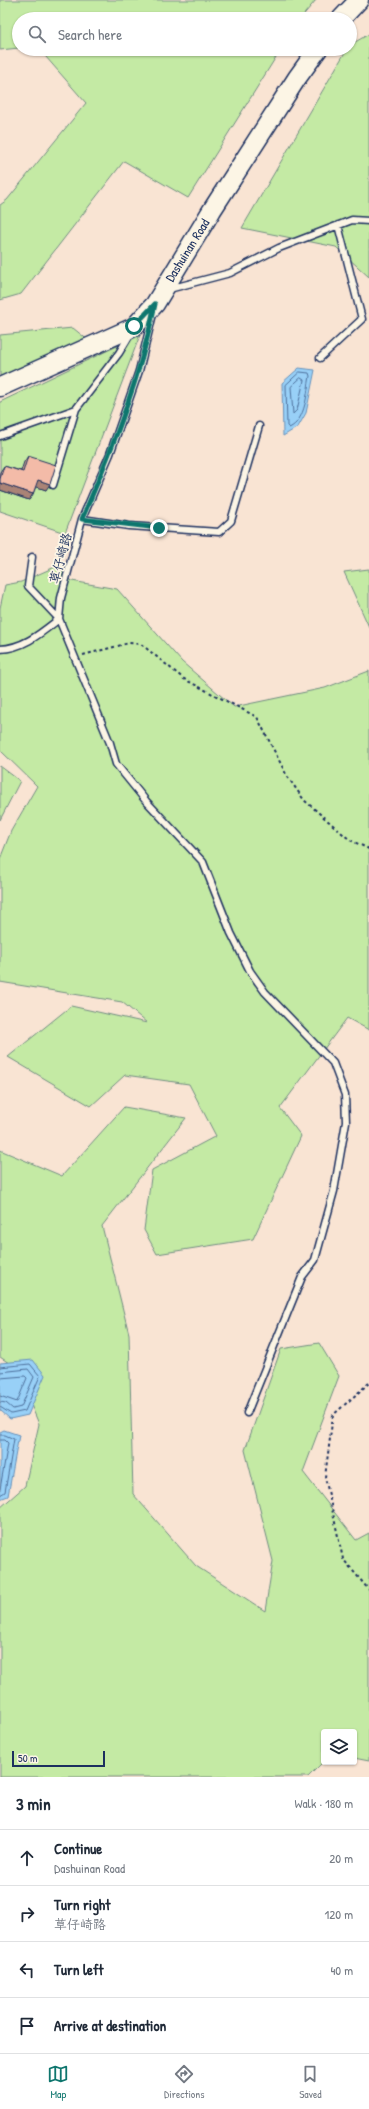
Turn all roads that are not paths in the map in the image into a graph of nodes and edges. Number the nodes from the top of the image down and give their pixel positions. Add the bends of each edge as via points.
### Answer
1 (358, 0) edge
2 (347, 12) edge
3 (313, 56) edge
4 (369, 221) edge
5 (338, 225) junction
6 (158, 297) junction
7 (134, 326) junction
8 (320, 358) dead end
9 (0, 387) edge
10 (76, 409) junction
11 (259, 426) dead end
12 (0, 436) edge
13 (53, 485) edge
14 (82, 519) junction
15 (32, 557) dead end
16 (59, 619) junction
17 (0, 649) edge
18 (247, 1413) dead end

1 - 2 street
3 - 6 street, Dashuinan Road
4 - 5 lane via 352,220
5 - 6 lane via 279,248 230,273
5 - 8 lane via 362,319
6 - 7 street, Dashuinan Road
6 - 14 lane, 草仔崎路 via 139,371 110,454
7 - 9 street, Dashuinan Road
7 - 10 lane via 119,353
10 - 12 lane
10 - 13 lane
11 - 14 lane via 232,521 219,532 129,526
14 - 16 lane, 草仔崎路 via 61,598
15 - 16 lane via 28,586
16 - 17 lane via 38,636 13,648
16 - 18 lane via 110,742 116,764 146,801 203,862 231,933 250,971 265,992 333,1063 345,1095 346,1122 336,1184 315,1260 302,1277

